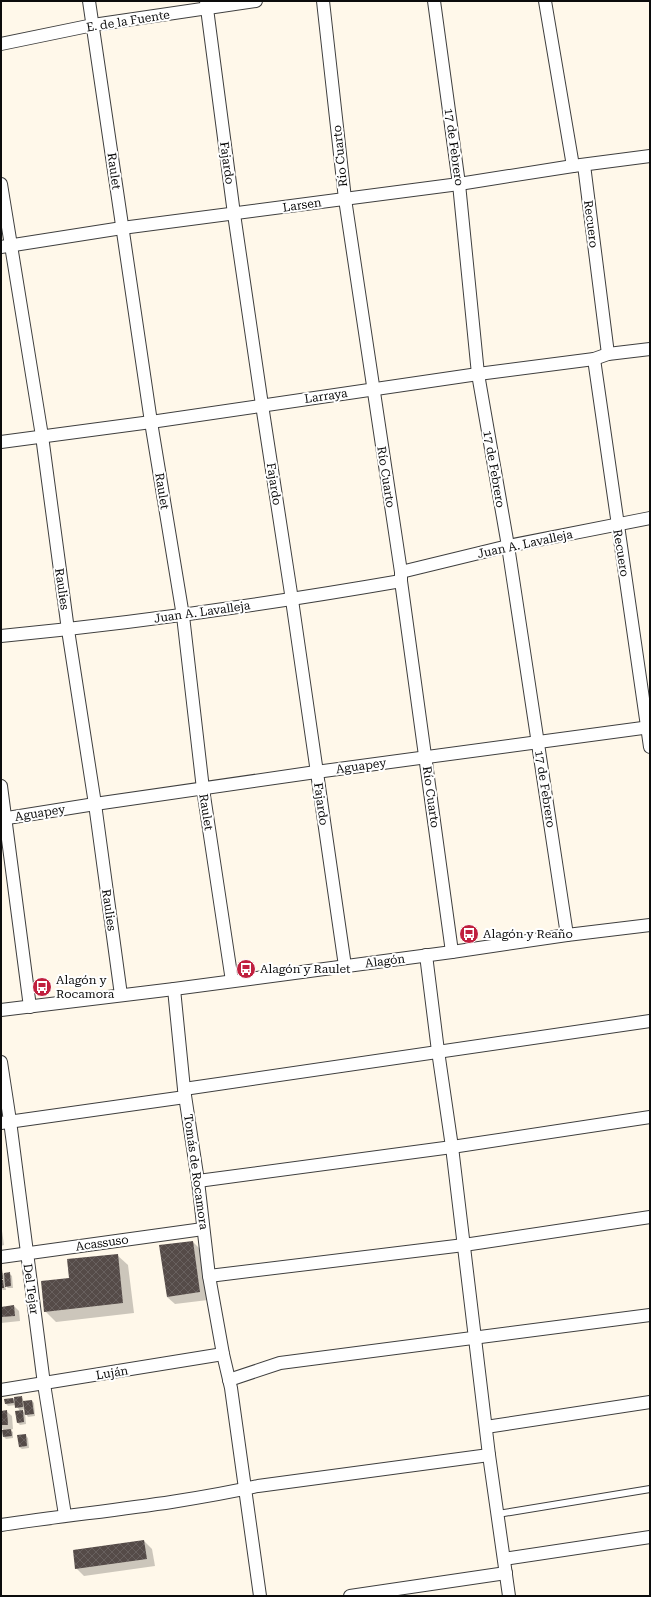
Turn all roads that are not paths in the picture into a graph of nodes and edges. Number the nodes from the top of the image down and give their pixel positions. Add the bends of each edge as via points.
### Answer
1 (89, 1) edge
2 (256, 1) edge
3 (323, 1) edge
4 (434, 1) edge
5 (545, 1) edge
6 (206, 5) edge
7 (92, 26) junction
8 (1, 44) edge
9 (650, 156) edge
10 (579, 165) junction
11 (1, 184) edge
12 (460, 184) junction
13 (345, 199) junction
14 (234, 214) junction
15 (122, 228) junction
16 (6, 246) edge
17 (650, 349) edge
18 (608, 354) junction
19 (594, 359) junction
20 (478, 374) junction
21 (373, 390) junction
22 (262, 405) junction
23 (151, 422) junction
24 (42, 436) junction
25 (1, 442) edge
26 (650, 518) edge
27 (617, 525) junction
28 (508, 546) junction
29 (401, 577) junction
30 (292, 600) junction
31 (183, 616) junction
32 (68, 630) junction
33 (1, 636) edge
34 (649, 727) edge
35 (538, 743) junction
36 (650, 747) edge
37 (425, 758) junction
38 (316, 772) junction
39 (1, 786) edge
40 (203, 789) junction
41 (95, 804) junction
42 (3, 819) edge
43 (650, 925) edge
44 (567, 935) junction
45 (452, 952) junction
46 (426, 955) junction
47 (344, 966) junction
48 (232, 981) junction
49 (174, 989) junction
50 (121, 995) junction
51 (30, 1007) junction
52 (1, 1010) edge
53 (650, 1021) edge
54 (438, 1051) junction
55 (1, 1062) edge
56 (185, 1093) junction
57 (650, 1117) edge
58 (6, 1122) edge
59 (452, 1147) junction
60 (198, 1181) junction
61 (650, 1217) edge
62 (203, 1229) junction
63 (464, 1245) junction
64 (26, 1254) junction
65 (1, 1257) edge
66 (209, 1276) junction
67 (650, 1315) edge
68 (474, 1337) junction
69 (223, 1354) junction
70 (229, 1380) junction
71 (44, 1384) junction
72 (1, 1390) edge
73 (650, 1402) edge
74 (486, 1427) junction
75 (489, 1455) junction
76 (650, 1488) edge
77 (245, 1489) junction
78 (498, 1514) junction
79 (65, 1515) junction
80 (1, 1525) edge
81 (650, 1537) edge
82 (504, 1559) junction
83 (506, 1573) junction
84 (260, 1596) edge
85 (350, 1596) edge
86 (509, 1596) edge

1 - 7 street, Raulet
2 - 6 street, E. de la Fuente
3 - 13 street, Río Cuarto
4 - 12 street, 17 de Febrero
5 - 10 street, Recuero
6 - 7 street, E. de la Fuente
6 - 14 street, Fajardo
7 - 8 street, E. de la Fuente
7 - 15 street, Raulet
9 - 10 street, Larsen
10 - 12 street, Larsen
10 - 18 street, Recuero
11 - 16 street, Raulies
12 - 13 street, Larsen
12 - 20 street, 17 de Febrero
13 - 14 street, Larsen
13 - 21 street, Río Cuarto
14 - 15 street, Larsen
14 - 22 street, Fajardo
15 - 16 street, Larsen
15 - 23 street, Raulet
16 - 24 street, Raulies
17 - 18 street, Larraya
18 - 19 street, Larraya
19 - 20 street, Larraya
19 - 27 street, Recuero
20 - 21 street, Larraya
20 - 28 street, 17 de Febrero
21 - 22 street, Larraya
21 - 29 street, Río Cuarto
22 - 23 street, Larraya
22 - 30 street, Fajardo
23 - 24 street, Larraya
23 - 31 street, Raulet
24 - 25 street, Larraya
24 - 32 street, Raulies
26 - 27 street, Juan A. Lavalleja
27 - 28 street, Juan A. Lavalleja
27 - 34 street, Recuero
28 - 29 street, Juan A. Lavalleja
28 - 35 street, 17 de Febrero
29 - 30 street, Juan A. Lavalleja
29 - 37 street, Río Cuarto
30 - 31 street, Juan A. Lavalleja
30 - 38 street, Fajardo
31 - 32 street, Juan A. Lavalleja
31 - 40 street, Raulet
32 - 33 street, Juan A. Lavalleja
32 - 41 street, Raulies
34 - 35 street, Aguapey
34 - 36 street, Recuero
35 - 37 street, Aguapey
35 - 44 street, 17 de Febrero
37 - 38 street, Aguapey
37 - 45 street, Río Cuarto
38 - 40 street, Aguapey
38 - 47 street, Fajardo
39 - 42 street
40 - 41 street, Aguapey
40 - 48 street, Raulet
41 - 42 street, Aguapey
41 - 50 street, Raulies
42 - 51 street
43 - 44 street, Alagón
44 - 45 street, Alagón
45 - 46 street, Alagón
46 - 47 street, Alagón
46 - 54 street
47 - 48 street, Alagón
48 - 49 street, Alagón
49 - 50 street, Alagón
49 - 56 street, Tomás de Rocamora
50 - 51 street, Alagón
51 - 52 street, Alagón
53 - 54 street
54 - 56 street
54 - 59 street
55 - 58 street, Del Tejar
56 - 58 street
56 - 60 street, Tomás de Rocamora
57 - 59 street
58 - 64 street, Del Tejar
59 - 60 street
59 - 63 street
60 - 62 street, Tomás de Rocamora
61 - 63 street
62 - 64 street, Acassuso
62 - 66 street, Tomás de Rocamora
63 - 66 street
63 - 68 street
64 - 65 street, Acassuso
64 - 71 street, Del Tejar
66 - 69 street, Tomás de Rocamora
67 - 68 street
68 - 70 street via 280,1363
68 - 74 street
69 - 70 street, Tomás de Rocamora
69 - 71 street, Luján
70 - 77 street, Tomás de Rocamora
71 - 72 street, Luján
71 - 79 street, Del Tejar
73 - 74 street
74 - 75 street
75 - 77 street
75 - 78 street
76 - 78 lane
77 - 79 street via 138,1507
77 - 84 street, Tomás de Rocamora
78 - 82 street
79 - 80 street
81 - 82 street
82 - 83 street
83 - 85 street
83 - 86 street

